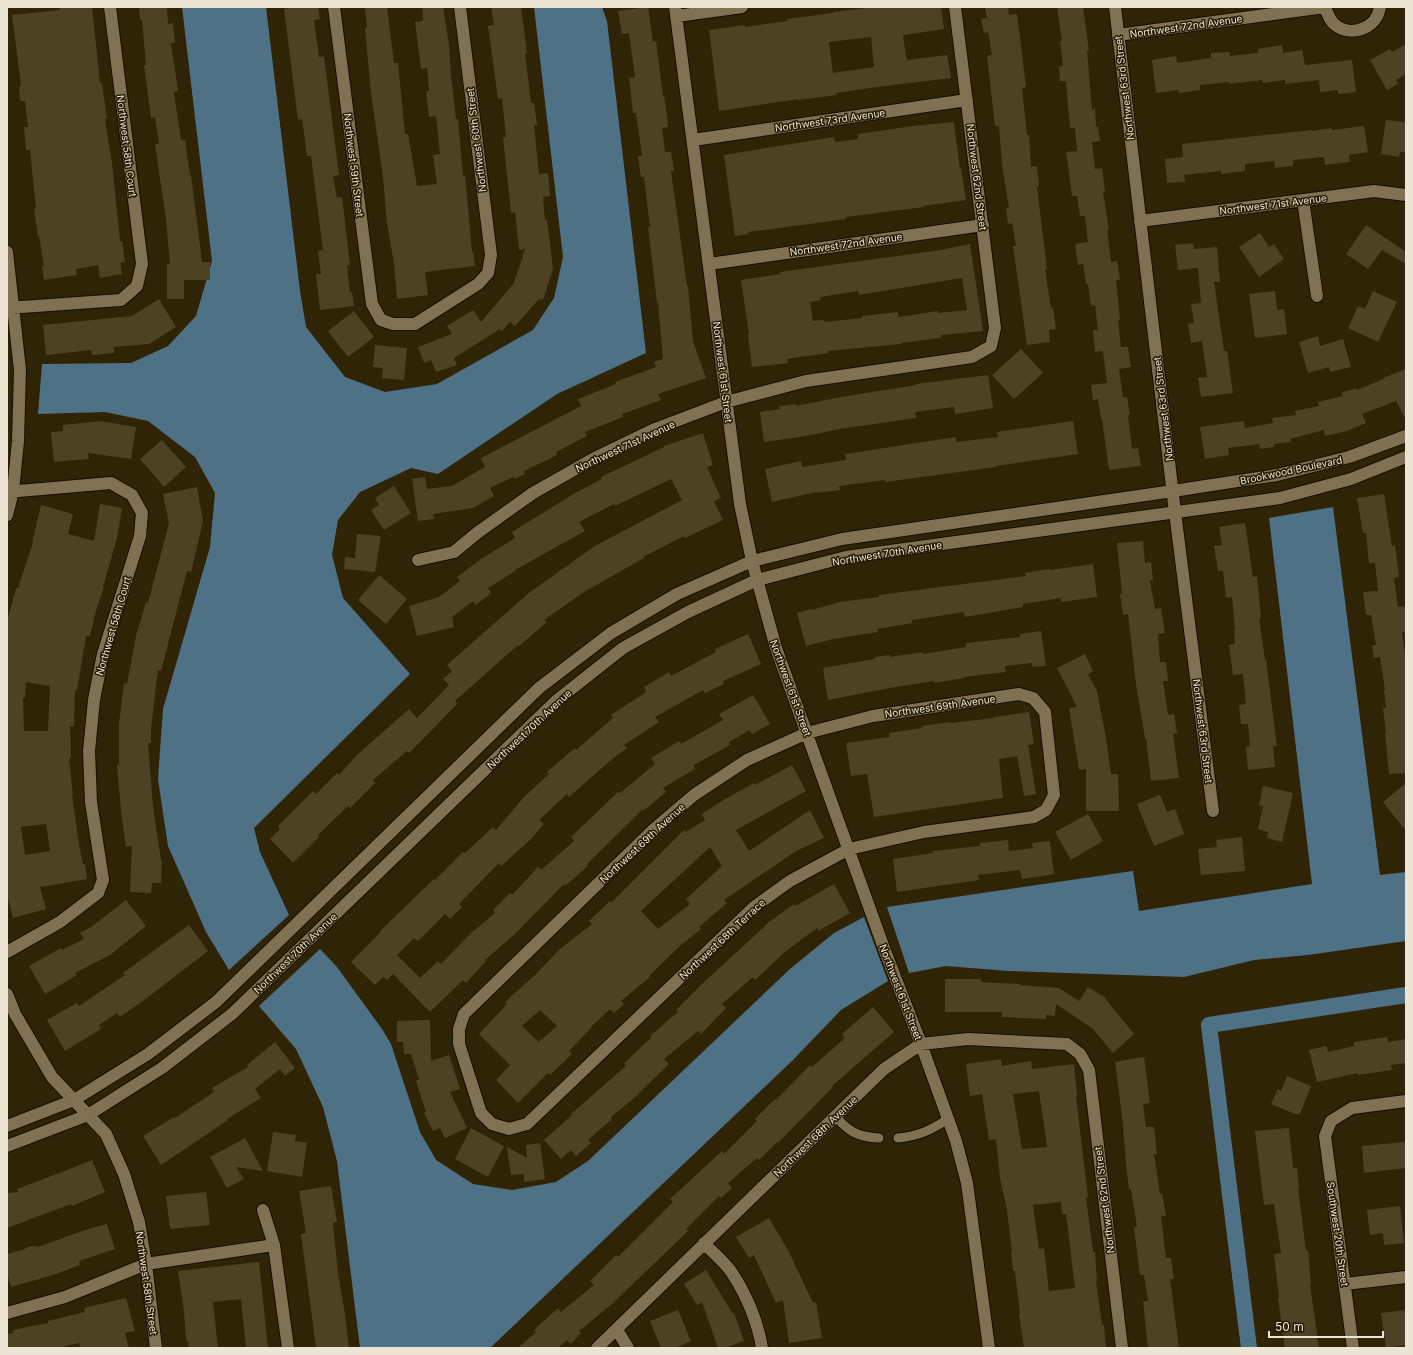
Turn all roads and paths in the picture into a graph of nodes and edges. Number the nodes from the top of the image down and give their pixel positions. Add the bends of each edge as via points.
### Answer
1 (110, 7) edge
2 (334, 7) edge
3 (460, 7) edge
4 (742, 7) edge
5 (955, 7) edge
6 (1114, 7) edge
7 (1325, 7) edge
8 (1380, 7) edge
9 (676, 12) edge
10 (1118, 35) junction
11 (967, 100) junction
12 (693, 140) junction
13 (1406, 195) edge
14 (1303, 200) junction
15 (1140, 221) junction
16 (983, 224) junction
17 (7, 252) edge
18 (709, 264) junction
19 (488, 273) joint
20 (1317, 296) dead end
21 (10, 307) edge
22 (991, 346) joint
23 (726, 402) junction
24 (1406, 436) edge
25 (1406, 457) edge
26 (10, 491) edge
27 (1173, 491) junction
28 (1175, 512) junction
29 (7, 515) edge
30 (418, 560) dead end
31 (752, 561) junction
32 (757, 580) junction
33 (807, 733) junction
34 (1046, 810) joint
35 (1213, 811) dead end
36 (849, 848) junction
37 (7, 952) edge
38 (7, 994) edge
39 (921, 1044) junction
40 (1080, 1054) joint
41 (74, 1100) junction
42 (1406, 1101) edge
43 (88, 1115) junction
44 (835, 1116) junction
45 (948, 1120) junction
46 (7, 1126) edge
47 (509, 1129) joint
48 (879, 1138) dead end
49 (898, 1138) dead end
50 (7, 1146) edge
51 (263, 1210) dead end
52 (704, 1243) junction
53 (274, 1245) junction
54 (146, 1264) junction
55 (1406, 1277) edge
56 (1345, 1284) junction
57 (7, 1313) edge
58 (617, 1330) junction
59 (156, 1348) edge
60 (288, 1348) edge
61 (597, 1348) edge
62 (628, 1348) edge
63 (762, 1348) edge
64 (989, 1348) edge
65 (1122, 1348) edge
66 (1353, 1348) edge

1 - 21 street, Northwest 58th Court via 142,264 137,286 121,300
2 - 19 street, Northwest 59th Street via 372,304 381,320 393,324 415,324 478,284
3 - 19 street, Northwest 60th Street via 491,255
4 - 9 street
5 - 11 street, Northwest 62nd Street
6 - 10 street, Northwest 63rd Street
7 - 8 street, Northwest 72nd Avenue via 1334,24 1351,31 1369,26 1376,19
7 - 10 street, Northwest 72nd Avenue
9 - 12 street, Northwest 61st Street
10 - 15 street, Northwest 63rd Street
11 - 12 street, Northwest 73rd Avenue
11 - 16 street, Northwest 62nd Street
12 - 18 street, Northwest 61st Street
13 - 14 street, Northwest 71st Avenue via 1374,191
14 - 15 street, Northwest 71st Avenue
14 - 20 street
15 - 27 street, Northwest 63rd Street
16 - 18 street, Northwest 72nd Avenue
16 - 22 street, Northwest 62nd Street via 995,328
17 - 21 street
18 - 23 street, Northwest 61st Street
21 - 26 street via 20,370 18,441
22 - 23 street, Northwest 71st Avenue via 972,357 806,381
23 - 30 street, Northwest 71st Avenue via 655,429 592,459 533,493 454,552
23 - 31 street, Northwest 61st Street via 740,504
24 - 27 street, Brookwood Boulevard via 1349,457 1277,475
25 - 28 street via 1351,479 1280,498
26 - 29 street
26 - 37 street, Northwest 58th Court via 111,483 132,495 142,513 140,536 103,654 94,700 89,750 91,802 103,880 98,893 60,922
27 - 28 street, Northwest 63rd Street
27 - 31 street, Northwest 70th Avenue via 842,539
28 - 32 street, Northwest 70th Avenue via 846,557
28 - 35 street, Northwest 63rd Street
31 - 32 street, Northwest 61st Street
31 - 41 street, Northwest 70th Avenue via 677,594 611,633 539,688 216,1002 148,1054
32 - 33 street, Northwest 61st Street via 776,648
32 - 43 street, Northwest 70th Avenue via 688,612 623,648 556,701 232,1014 162,1068
33 - 34 street, Northwest 69th Avenue via 873,716 1019,694 1033,698 1045,712 1046,719 1054,795
33 - 36 street, Northwest 61st Street
33 - 47 street, Northwest 69th Avenue via 747,760 694,795 653,830 464,1014 459,1029 459,1044 481,1113 492,1124
34 - 36 street, Northwest 68th Terrace via 1034,817 924,832
36 - 39 street, Northwest 61st Street
36 - 47 street, Northwest 68th Terrace via 790,881 754,907 526,1124
38 - 41 street, Northwest 58th Street via 15,1014 52,1077
39 - 40 street, Northwest 68th Avenue via 968,1039 1068,1044
39 - 44 street, Northwest 68th Avenue via 884,1069
39 - 45 street, Northwest 61st Street
40 - 65 street, Northwest 62nd Street via 1089,1070
41 - 43 street, Northwest 58th Street
41 - 46 street, Northwest 70th Avenue
42 - 56 street, Southwest 20th Street via 1352,1108 1331,1120 1325,1136
43 - 50 street, Northwest 70th Avenue
43 - 54 street, Northwest 58th Street via 106,1134 124,1174 138,1222
44 - 48 lane via 852,1132 864,1137
44 - 52 street, Northwest 68th Avenue
45 - 49 lane via 925,1133
45 - 64 street, Northwest 61st Street via 967,1183
51 - 53 street
52 - 58 street, Northwest 68th Avenue
52 - 63 street via 735,1278 747,1301
53 - 54 street
53 - 60 street
54 - 57 street via 65,1297
54 - 59 street, Northwest 58th Street
55 - 56 street
56 - 66 street, Southwest 20th Street
58 - 61 street, Northwest 68th Avenue
58 - 62 street

